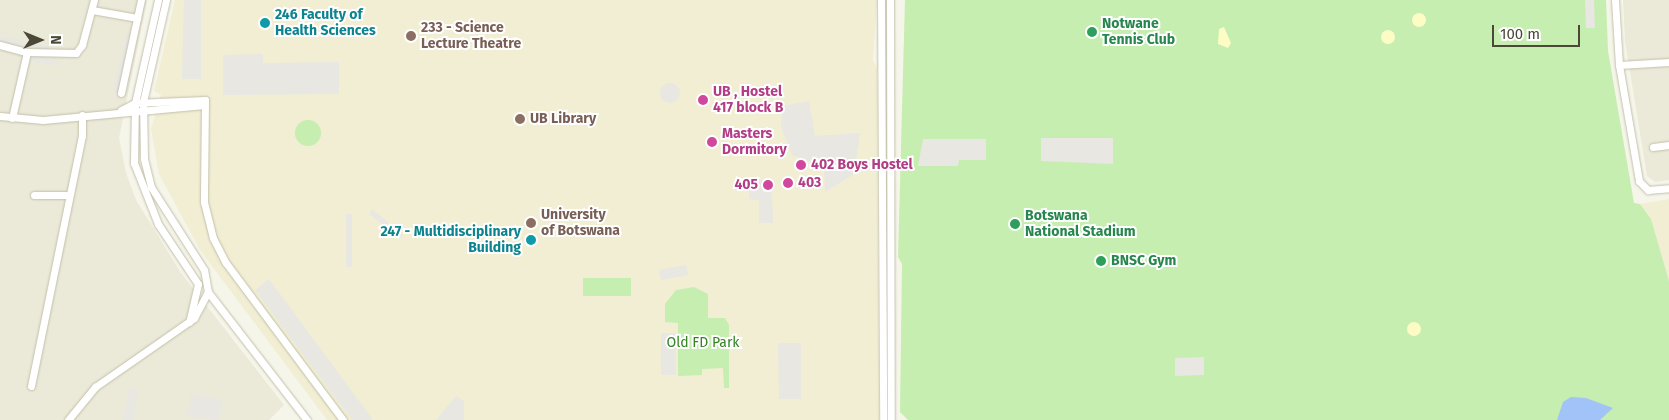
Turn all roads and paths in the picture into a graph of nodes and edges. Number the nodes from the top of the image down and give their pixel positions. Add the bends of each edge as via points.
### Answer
1 (94, 0) edge
2 (141, 0) edge
3 (158, 0) edge
4 (166, 0) edge
5 (881, 0) edge
6 (890, 0) edge
7 (1615, 0) edge
8 (92, 10) junction
9 (137, 18) junction
10 (0, 45) edge
11 (27, 52) junction
12 (1669, 62) edge
13 (1619, 65) junction
14 (121, 93) dead end
15 (143, 102) junction
16 (204, 102) junction
17 (135, 103) junction
18 (121, 110) junction
19 (142, 111) junction
20 (133, 112) junction
21 (82, 115) junction
22 (0, 116) edge
23 (12, 118) junction
24 (1669, 145) edge
25 (1653, 147) dead end
26 (1669, 188) edge
27 (34, 195) dead end
28 (69, 195) junction
29 (208, 292) junction
30 (188, 322) junction
31 (30, 386) dead end
32 (68, 420) edge
33 (307, 420) edge
34 (343, 420) edge
35 (883, 420) edge
36 (891, 420) edge

1 - 8 street
2 - 9 street
3 - 17 street
4 - 15 street
5 - 35 street
6 - 36 street
7 - 13 street
8 - 9 street
8 - 11 street via 82,45 76,53
9 - 14 street
10 - 11 street
11 - 23 street
12 - 13 street
13 - 26 street via 1641,186 1648,190
15 - 16 street
15 - 17 street
15 - 19 street
16 - 19 street
16 - 34 street via 204,202 213,238 226,264
17 - 18 street
17 - 20 street
18 - 20 street
18 - 21 street
19 - 20 street
19 - 29 street via 142,144 151,187 204,270
20 - 30 street via 134,164 143,193 198,284
21 - 23 street
21 - 28 street
22 - 23 street
24 - 25 street
27 - 28 street
28 - 31 street
29 - 30 street via 198,315
29 - 33 street
30 - 32 street via 95,388

